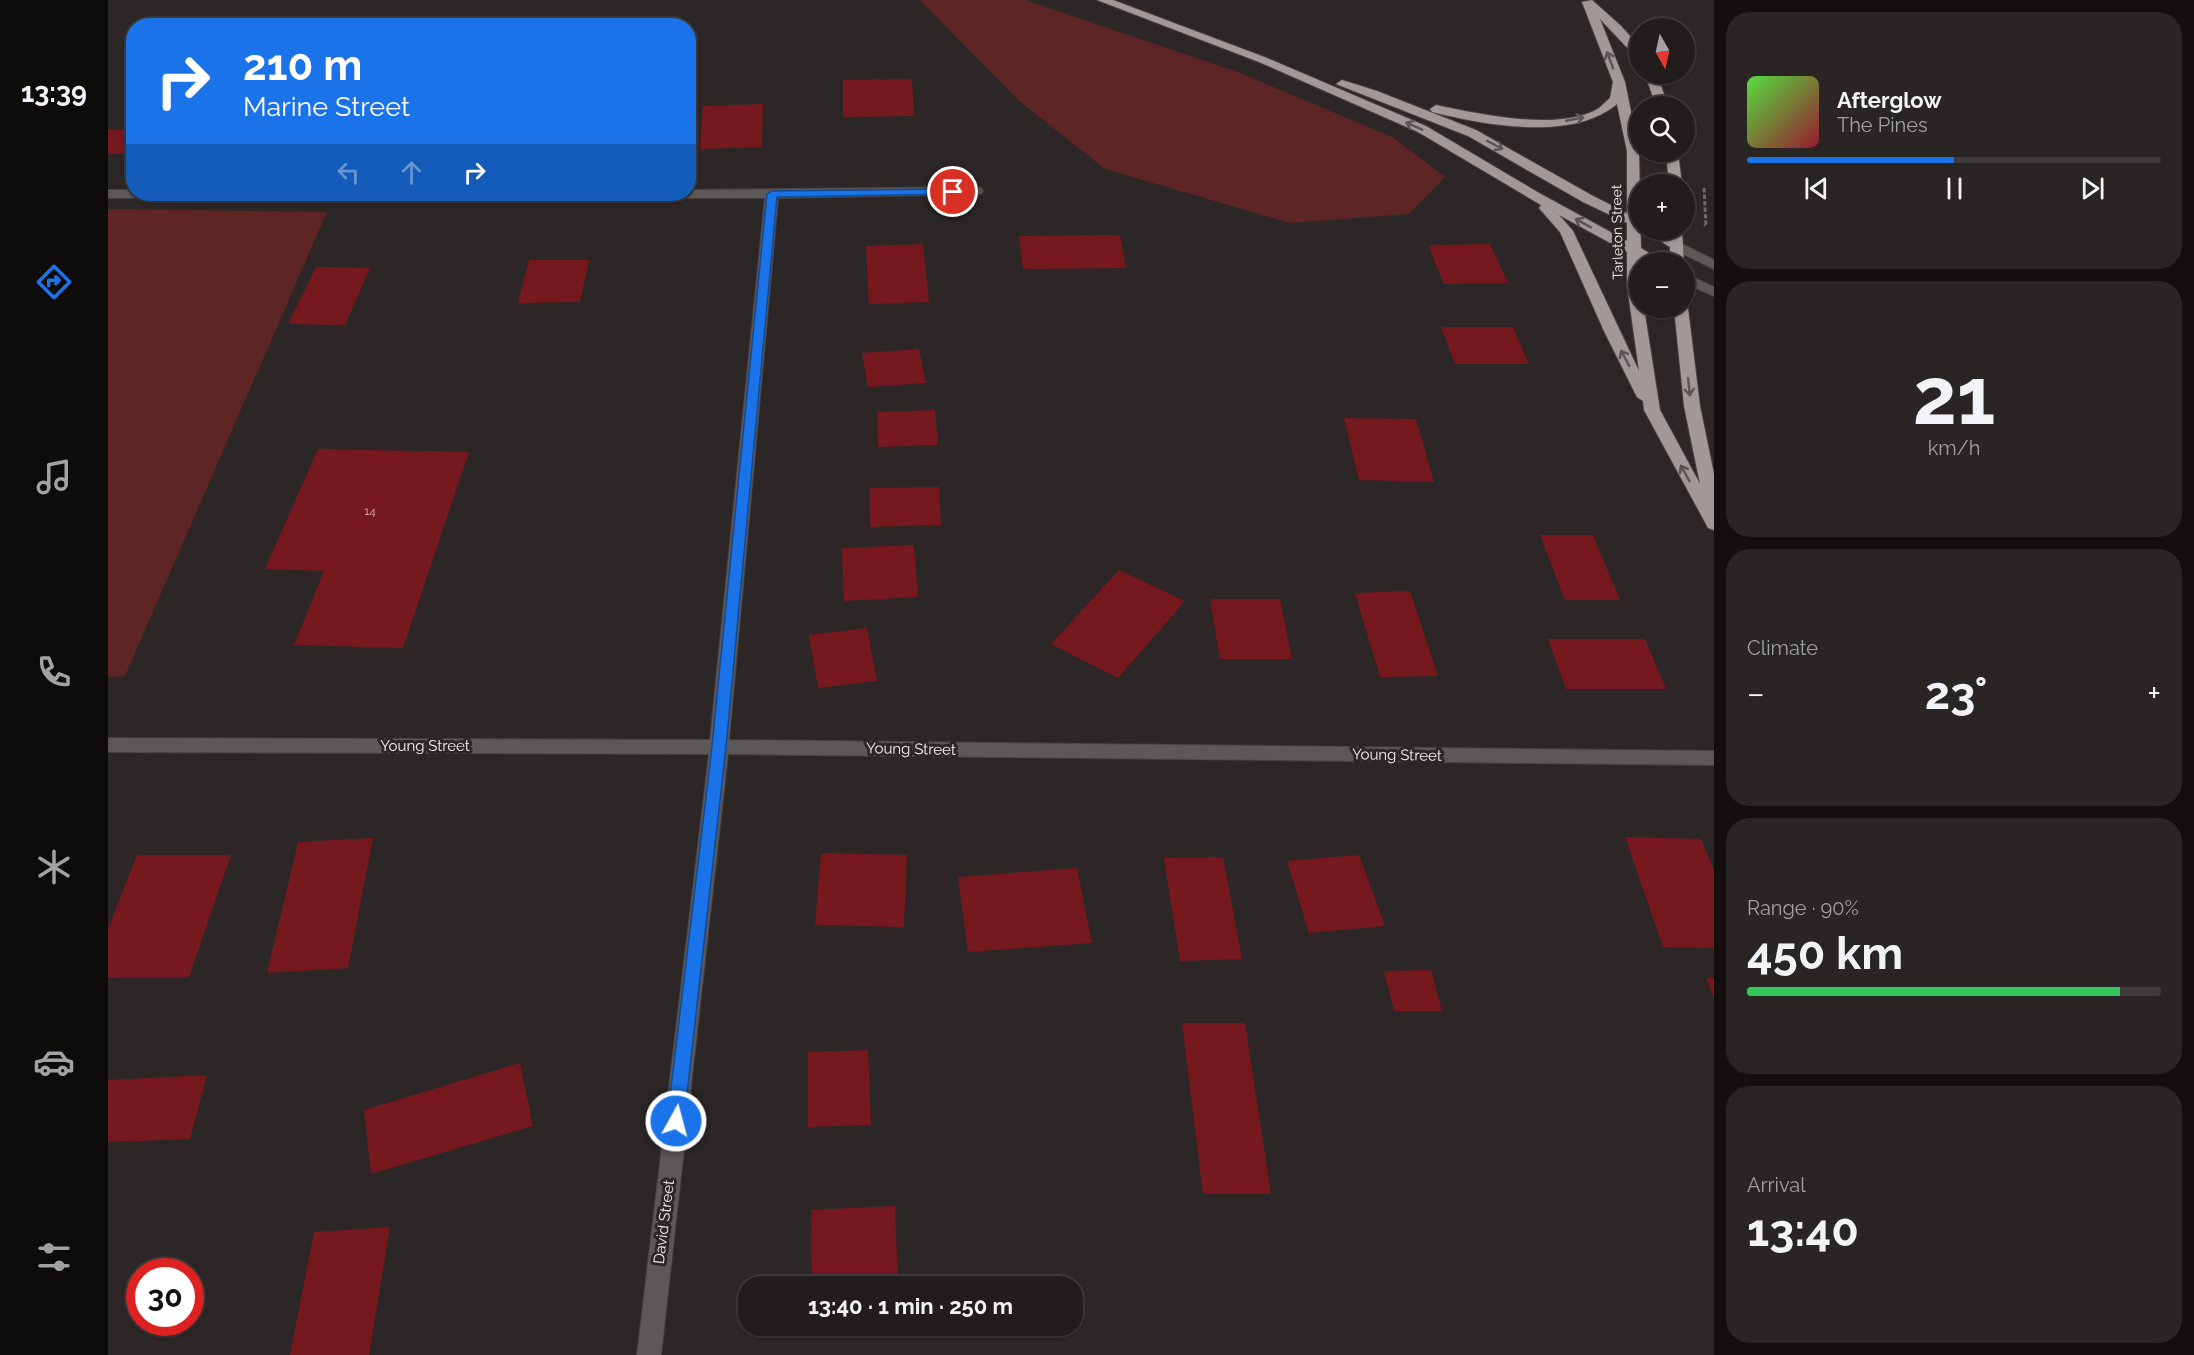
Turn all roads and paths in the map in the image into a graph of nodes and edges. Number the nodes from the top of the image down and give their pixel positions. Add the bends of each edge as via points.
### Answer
1 (1103, 0) edge
2 (1587, 1) edge
3 (1629, 42) edge
4 (1263, 60) junction
5 (1618, 82) junction
6 (1373, 94) junction
7 (1634, 174) edge
8 (976, 191) dead end
9 (108, 194) edge
10 (126, 194) edge
11 (696, 194) edge
12 (772, 194) junction
13 (1534, 196) junction
14 (1629, 219) edge
15 (1635, 240) edge
16 (1668, 240) edge
17 (1677, 240) edge
18 (1677, 245) junction
19 (1634, 251) junction
20 (1677, 252) edge
21 (1714, 265) edge
22 (1695, 282) edge
23 (1714, 292) edge
24 (1682, 318) edge
25 (1652, 410) junction
26 (1714, 512) edge
27 (1714, 524) edge
28 (108, 745) edge
29 (719, 747) junction
30 (1714, 758) edge
31 (649, 1355) edge

1 - 4 highway
2 - 3 highway, Tarleton Street
5 -> 2 highway, Tarleton Street
4 - 6 highway
13 -> 4 highway via 1422,129
6 -> 5 highway via 1464,115 1513,122 1552,122 1582,118 1609,106 1617,95
5 - 7 highway, Tarleton Street
6 -> 14 highway via 1472,133 1588,200
8 - 12 street
9 - 10 street
11 - 12 street
12 - 29 street, David Street
19 -> 13 highway
25 -> 13 highway via 1566,231
15 - 19 highway, Tarleton Street
16 - 18 highway
17 - 18 highway
18 - 20 highway
18 - 21 street
19 - 25 highway, Tarleton Street via 1634,285
22 - 23 street
24 -> 26 highway via 1692,406
27 -> 25 highway, Tarleton Street
28 - 29 street, Young Street
29 - 30 street, Young Street
29 - 31 street, David Street

